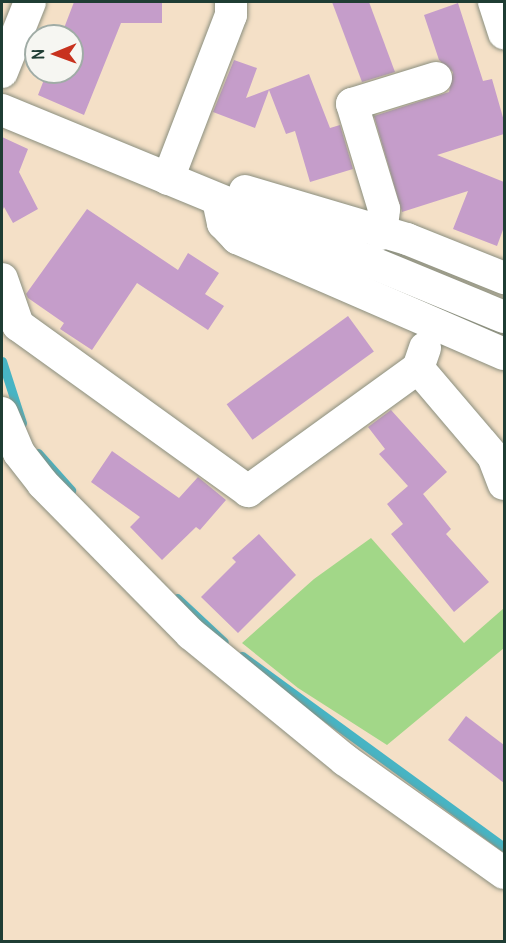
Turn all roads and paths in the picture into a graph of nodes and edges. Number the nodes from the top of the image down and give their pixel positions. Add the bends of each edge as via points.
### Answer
1 (30, 2) edge
2 (231, 2) edge
3 (494, 2) edge
4 (504, 33) edge
5 (2, 72) edge
6 (436, 78) dead end
7 (2, 110) edge
8 (194, 190) junction
9 (381, 234) junction
10 (504, 278) edge
11 (2, 279) edge
12 (504, 317) edge
13 (433, 325) junction
14 (504, 354) edge
15 (418, 368) junction
16 (2, 413) edge
17 (504, 484) edge
18 (504, 873) edge

1 - 5 street
2 - 8 street
3 - 4 street
6 - 9 street via 352,104 384,209
7 - 8 street
8 - 9 street via 243,190
8 - 12 street
8 - 13 street via 237,238
9 - 10 street via 407,239
11 - 15 street via 18,325 248,491
13 - 14 street
13 - 15 street
15 - 17 street via 493,456
16 - 18 street via 20,453 43,484 191,634 345,760

